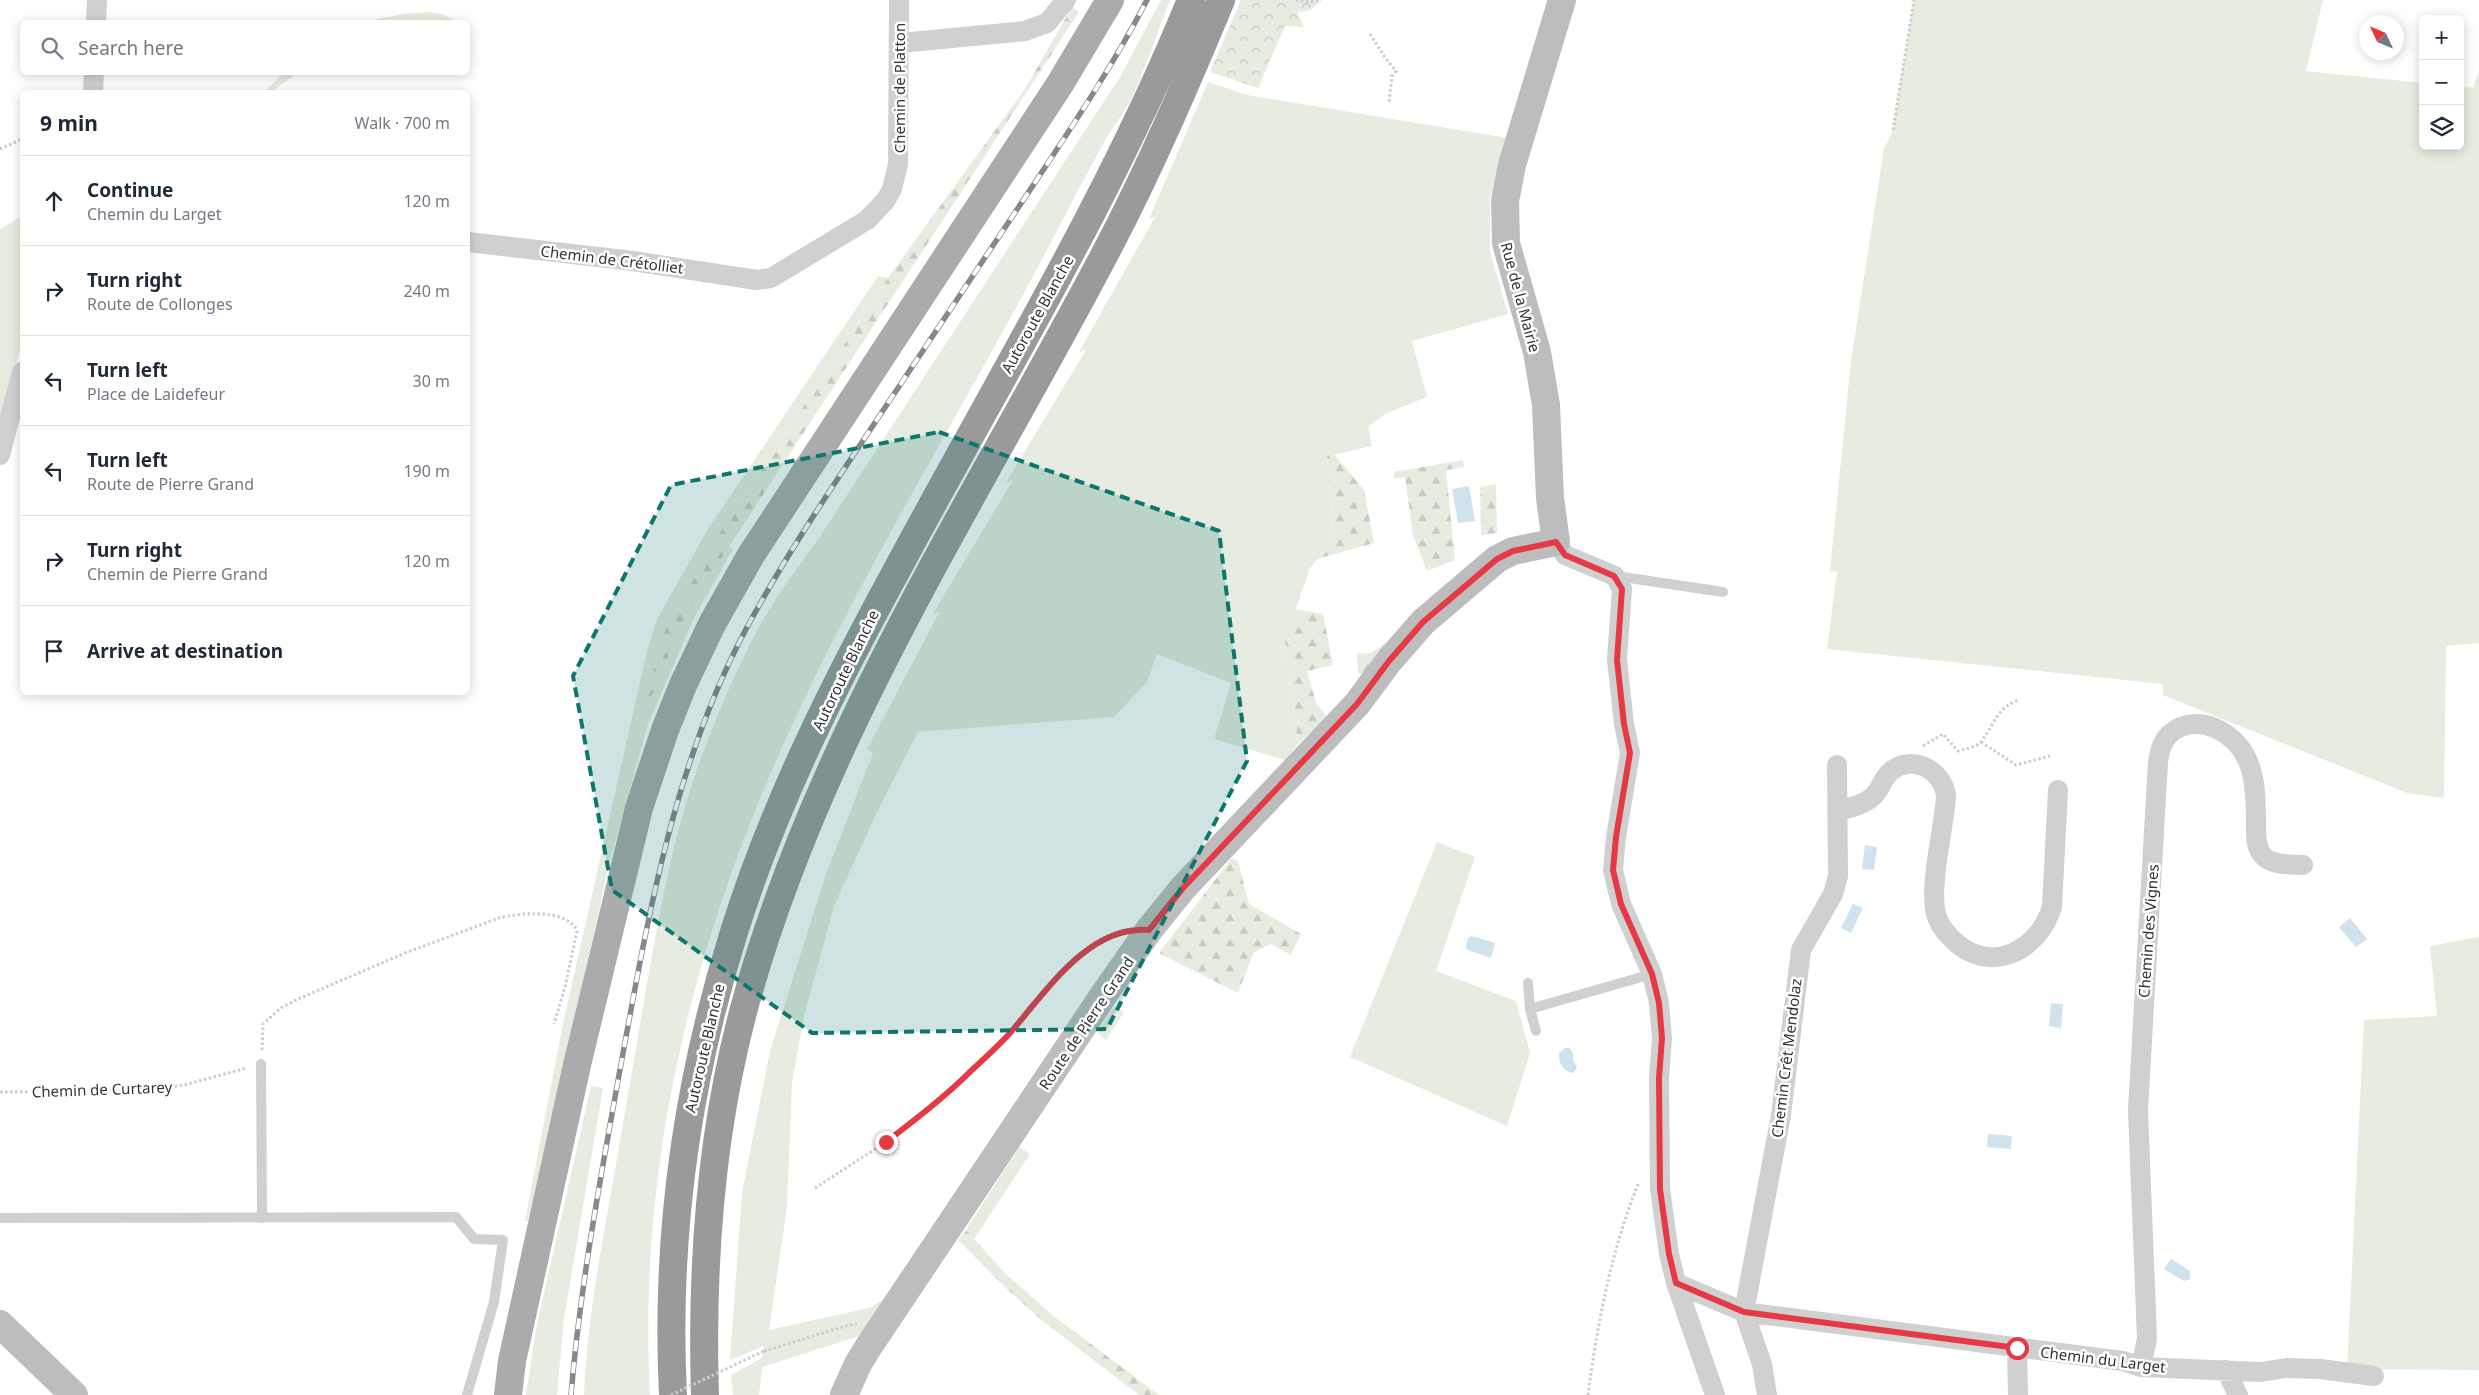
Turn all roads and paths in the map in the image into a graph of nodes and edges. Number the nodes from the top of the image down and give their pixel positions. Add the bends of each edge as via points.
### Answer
1 (97, 0) edge
2 (899, 0) edge
3 (1066, 0) edge
4 (1110, 0) edge
5 (1190, 0) edge
6 (1221, 0) edge
7 (1296, 0) edge
8 (1320, 0) edge
9 (1562, 0) edge
10 (1914, 0) edge
11 (96, 20) edge
12 (1370, 34) dead end
13 (900, 43) junction
14 (94, 75) edge
15 (93, 90) edge
16 (1390, 104) dead end
17 (1893, 130) dead end
18 (20, 140) edge
19 (0, 149) edge
20 (470, 242) edge
21 (757, 280) joint
22 (20, 380) edge
23 (0, 455) edge
24 (1556, 542) junction
25 (1618, 580) junction
26 (1723, 592) dead end
27 (2019, 700) dead end
28 (1938, 738) dead end
29 (1981, 742) junction
30 (2050, 756) dead end
31 (1836, 765) dead end
32 (2058, 790) dead end
33 (1838, 811) junction
34 (2303, 865) dead end
35 (1149, 930) junction
36 (1652, 974) junction
37 (1528, 983) dead end
38 (1530, 1010) junction
39 (554, 1024) dead end
40 (1536, 1032) dead end
41 (261, 1064) junction
42 (0, 1092) edge
43 (1642, 1175) dead end
44 (815, 1188) dead end
45 (0, 1218) edge
46 (262, 1218) junction
47 (1676, 1283) junction
48 (1744, 1312) junction
49 (0, 1324) edge
50 (882, 1328) junction
51 (2017, 1348) junction
52 (2141, 1367) junction
53 (2226, 1370) junction
54 (2374, 1376) dead end
55 (74, 1395) edge
56 (467, 1395) edge
57 (508, 1395) edge
58 (672, 1395) edge
59 (705, 1395) edge
60 (844, 1395) edge
61 (1588, 1395) edge
62 (1715, 1395) edge
63 (1767, 1395) edge
64 (2018, 1395) edge
65 (2238, 1395) edge

1 - 11 street
2 - 13 street, Chemin de Platton
3 - 13 street via 1047,23 1025,31
4 - 57 main road via 1060,84 751,554 683,685 650,771 630,842 536,1252
5 - 58 highway, Autoroute Blanche via 1150,94 1075,243 840,676 796,772 751,883 715,995 694,1084 684,1146 672,1285
6 - 59 highway, Autoroute Blanche via 1155,152 1110,245 954,528 866,697 807,826 781,892 743,1012 717,1139 705,1258
7 - 8 path
9 - 24 street, Rue de la Mairie via 1512,165 1504,216 1509,259 1536,352 1546,405 1550,498
10 - 17 path
12 - 16 path via 1396,71 1392,76
13 - 21 street, Chemin de Platton via 898,164 886,200 867,220 830,244 771,278
14 - 15 street
18 - 19 path
20 - 21 street, Chemin de Crétolliet
22 - 23 street
24 - 25 street via 1565,555
24 - 35 street, Route de Pierre Grand via 1513,551 1497,559 1423,622 1357,704 1183,888
25 - 26 lane
25 - 36 street via 1617,660 1630,753 1613,870 1621,904
27 - 29 path via 1996,718
28 - 29 path via 1943,734 1958,752
29 - 30 path via 2016,764
31 - 33 street, Chemin Crêt Mendolaz
32 - 33 street via 2049,916 2041,932 2027,945 2010,954 1995,956 1962,948 1949,937 1937,918 1935,887 1946,796 1944,785 1936,773 1917,764 1897,768 1888,774 1872,798
33 - 48 street, Chemin Crêt Mendolaz via 1836,885 1801,950 1781,1115
34 - 52 street, Chemin des Vignes via 2272,862 2259,850 2254,777 2248,759 2234,739 2199,724 2183,726 2166,737 2158,762 2138,1110 2147,1339
35 - 44 path via 1119,934 1091,948 1066,967 1016,1026 934,1105 886,1142
35 - 50 street, Route de Pierre Grand
36 - 38 lane
36 - 47 street via 1661,1018 1660,1189
37 - 38 lane
38 - 40 lane
39 - 41 path via 577,931 571,922 560,917 513,914 405,953 281,1008 263,1024
41 - 42 path, Chemin de Curtarey via 184,1085 152,1090
41 - 46 lane
43 - 61 path via 1609,1281
45 - 46 lane
46 - 56 lane via 456,1217 474,1239 503,1240 494,1302
47 - 48 street, Chemin du Larget
47 - 62 street
48 - 51 street, Chemin du Larget
48 - 63 street via 1762,1364
49 - 55 street
50 - 58 path, bridge via 849,1325 764,1351
50 - 60 street, Route de Pierre Grand via 858,1364
51 - 52 street, Chemin du Larget via 2123,1361
51 - 64 street
52 - 53 street, Chemin du Larget
53 - 54 street, Chemin du Larget via 2320,1369
53 - 65 street

